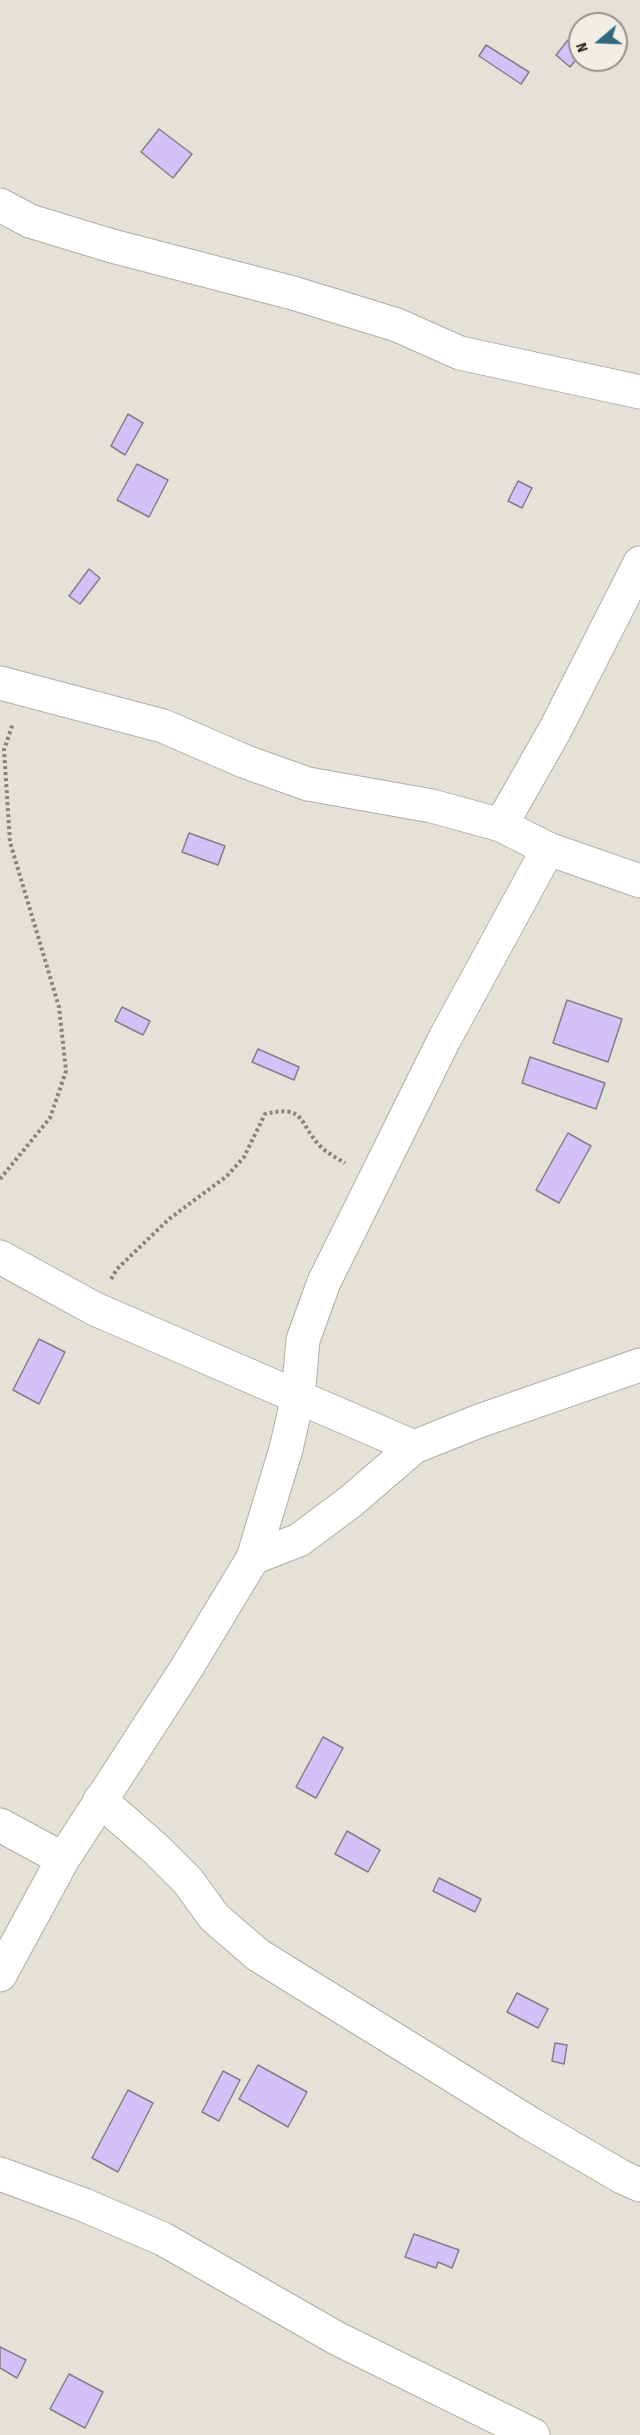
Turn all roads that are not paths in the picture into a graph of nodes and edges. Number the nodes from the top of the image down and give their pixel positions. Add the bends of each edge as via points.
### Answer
1 (0, 205) edge
2 (640, 392) edge
3 (640, 563) edge
4 (12, 687) edge
5 (501, 825) junction
6 (548, 849) junction
7 (640, 882) edge
8 (0, 1257) edge
9 (640, 1365) edge
10 (298, 1397) junction
11 (414, 1448) junction
12 (253, 1558) junction
13 (100, 1800) junction
14 (0, 1825) edge
15 (63, 1859) junction
16 (0, 1975) edge
17 (0, 2174) edge
18 (640, 2185) edge
19 (533, 2435) edge

1 - 2 street via 30,221 112,246 293,293 397,325 460,353
3 - 5 street via 555,730
4 - 5 street via 162,726 308,784 432,806
5 - 6 street
6 - 7 street
6 - 10 street via 445,1038 324,1282 303,1340
8 - 10 street via 95,1309
9 - 11 street
10 - 11 street
10 - 12 street
11 - 12 street via 299,1540
12 - 13 street
13 - 15 street
13 - 18 street via 157,1850 188,1881 214,1917 258,1955 531,2124
14 - 15 street
15 - 16 street
17 - 19 street via 163,2239 338,2339

